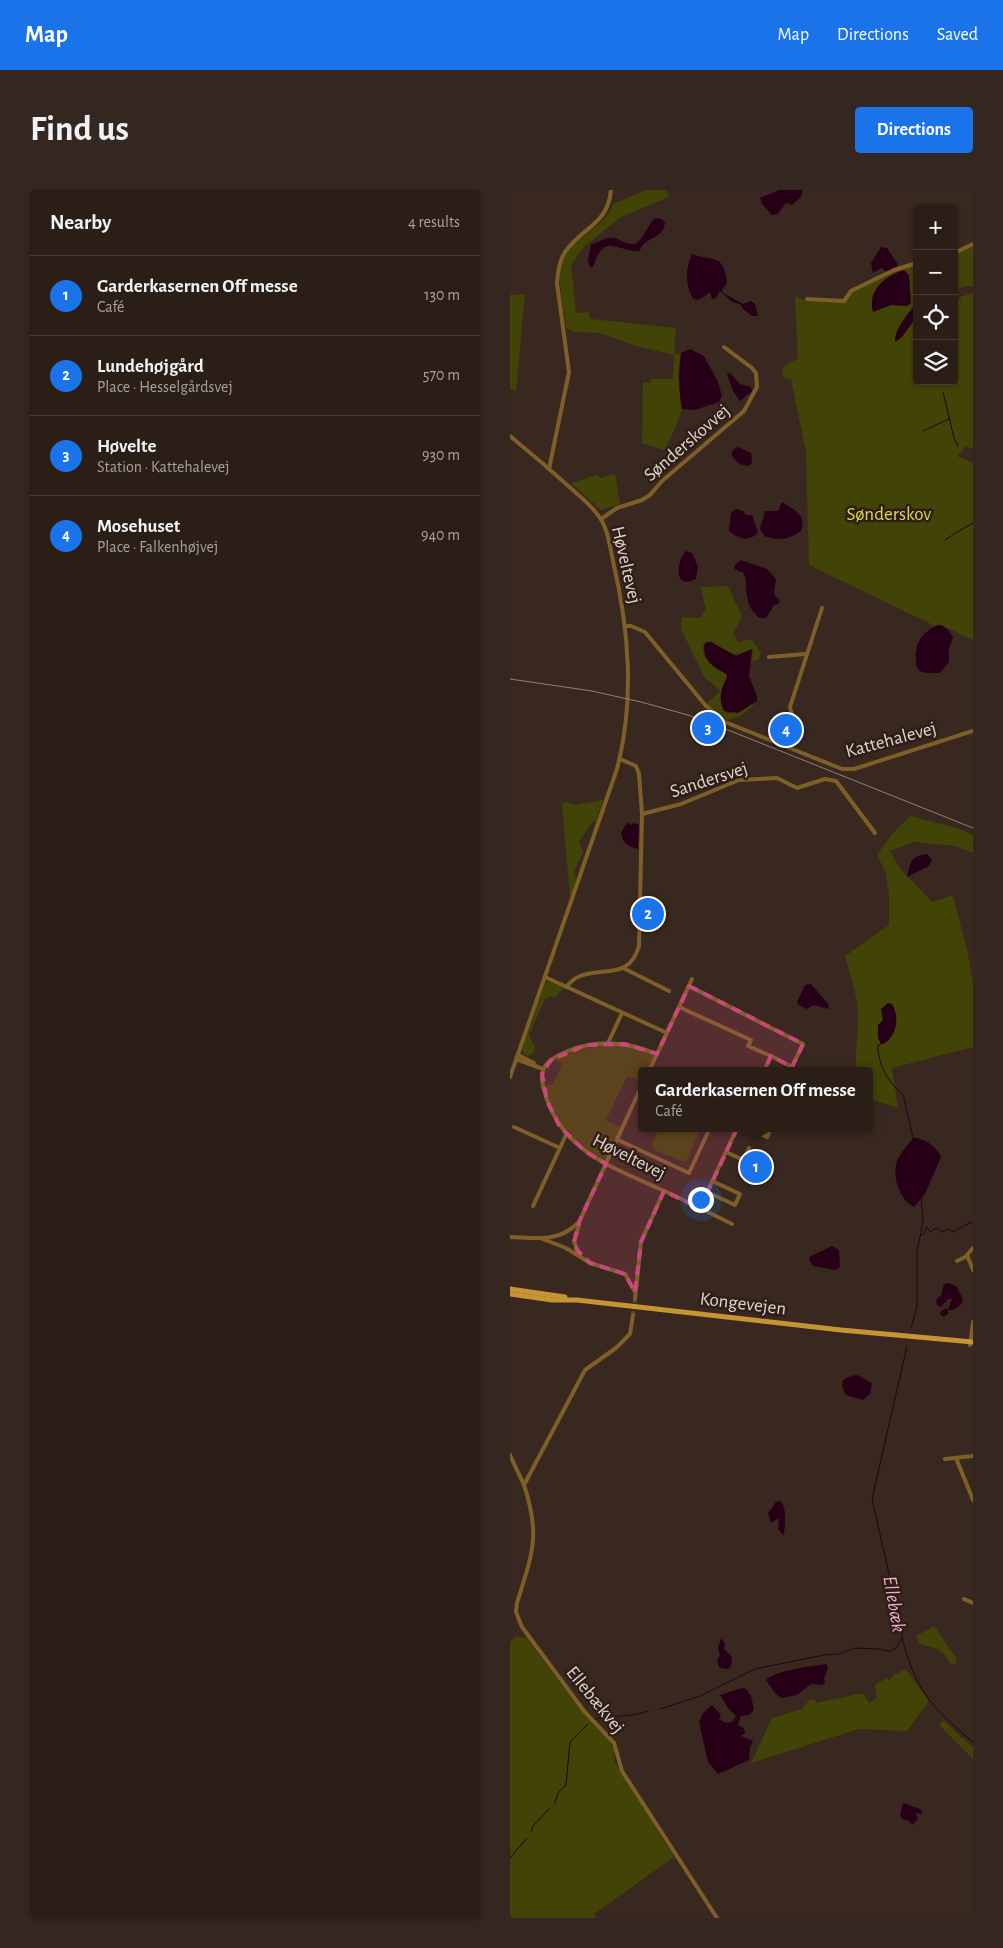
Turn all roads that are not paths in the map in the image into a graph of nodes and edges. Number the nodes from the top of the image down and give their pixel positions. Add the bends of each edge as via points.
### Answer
1 (611, 190) edge
2 (973, 244) edge
3 (958, 251) edge
4 (913, 264) edge
5 (807, 299) dead end
6 (724, 347) dead end
7 (510, 436) edge
8 (549, 469) junction
9 (601, 519) junction
10 (822, 608) dead end
11 (626, 626) junction
12 (806, 654) junction
13 (769, 658) dead end
14 (973, 731) edge
15 (790, 748) junction
16 (620, 759) junction
17 (642, 814) junction
18 (875, 833) dead end
19 (623, 968) junction
20 (544, 977) junction
21 (692, 979) dead end
22 (688, 986) junction
23 (566, 987) junction
24 (669, 991) dead end
25 (679, 1007) junction
26 (622, 1013) junction
27 (666, 1033) junction
28 (608, 1043) junction
29 (657, 1054) junction
30 (771, 1056) junction
31 (517, 1057) junction
32 (651, 1067) edge
33 (766, 1067) edge
34 (543, 1069) junction
35 (510, 1077) edge
36 (638, 1094) edge
37 (514, 1128) dead end
38 (708, 1132) edge
39 (735, 1132) edge
40 (757, 1132) edge
41 (769, 1132) edge
42 (566, 1135) junction
43 (618, 1140) junction
44 (560, 1148) junction
45 (749, 1148) dead end
46 (726, 1152) junction
47 (758, 1152) dead end
48 (744, 1160) junction
49 (606, 1164) junction
50 (752, 1164) junction
51 (740, 1168) dead end
52 (748, 1173) dead end
53 (712, 1181) junction
54 (664, 1191) junction
55 (707, 1192) junction
56 (533, 1206) dead end
57 (700, 1208) junction
58 (579, 1222) junction
59 (732, 1224) dead end
60 (510, 1238) edge
61 (538, 1238) junction
62 (973, 1248) edge
63 (967, 1256) junction
64 (582, 1258) junction
65 (957, 1261) dead end
66 (973, 1270) edge
67 (510, 1288) edge
68 (635, 1292) junction
69 (510, 1294) edge
70 (635, 1299) tunnel mouth
71 (578, 1300) junction
72 (633, 1315) tunnel mouth
73 (973, 1322) edge
74 (971, 1344) edge
75 (510, 1455) edge
76 (973, 1456) edge
77 (945, 1458) dead end
78 (956, 1458) junction
79 (524, 1485) junction
80 (973, 1500) edge
81 (964, 1599) dead end
82 (973, 1603) edge
83 (717, 1918) edge

1 - 8 street via 608,209 565,252 558,271 569,372
2 - 3 street
4 - 5 street via 851,291 844,301
6 - 9 street, Sønderskovvej via 756,373 757,387 744,412 650,495 617,508
7 - 8 street, Høveltevej
8 - 9 street, Høveltevej
9 - 11 street, Høveltevej via 607,533
10 - 12 street
11 - 15 street, Kattehalevej via 645,632 714,714 725,722
11 - 16 street, Høveltevej via 627,710
12 - 13 street
12 - 15 street via 790,707 795,723 795,738
14 - 15 street, Kattehalevej via 848,770
16 - 17 street via 638,770
16 - 20 street, Høveltevej
17 - 18 street, Sandersvej via 681,804 739,780 777,778 796,788 824,779 836,782
17 - 19 street via 640,946 631,962
19 - 23 street via 578,977
19 - 24 street
20 - 23 street
20 - 31 street, Høveltevej
21 - 22 street
22 - 25 street
22 - 30 street via 803,1044 792,1067
23 - 26 street
25 - 27 street
25 - 30 street via 751,1040 748,1046
26 - 27 street
26 - 28 street
27 - 29 street
28 - 29 street via 639,1046
28 - 34 street via 575,1048 551,1060
29 - 32 street
30 - 33 street
31 - 34 street
31 - 35 street, Høveltevej
34 - 42 street, Høveltevej via 541,1080 547,1101
36 - 43 street
37 - 44 street
38 - 43 street via 689,1173
39 - 46 street
40 - 41 street via 767,1137
42 - 44 street
42 - 49 street, Høveltevej
43 - 49 street
44 - 56 street
45 - 48 street
46 - 48 street
46 - 53 street
47 - 50 street
48 - 50 street
48 - 51 street
49 - 54 street, Høveltevej
49 - 58 street
50 - 52 street
53 - 55 street
53 - 55 street via 740,1194 735,1205
54 - 57 street, Høveltevej
54 - 68 street via 641,1242
55 - 57 street
57 - 59 street, Høveltevej
58 - 61 street via 562,1235
58 - 64 street via 574,1242
60 - 61 street
61 - 64 street
62 - 63 street
63 - 65 street
63 - 66 street
64 - 68 street via 625,1274
67 - 71 main road, Kongevejen
68 - 70 street
69 - 71 main road, Kongevejen
71 - 74 main road, Kongevejen
72 - 79 street via 630,1334 586,1370
73 - 74 street
75 - 79 street, Ellebækvej
76 - 78 street
77 - 78 street
78 - 80 street
79 - 83 street, Ellebækvej via 531,1506 535,1540 516,1612 519,1622 584,1711 614,1743 622,1771
81 - 82 street

